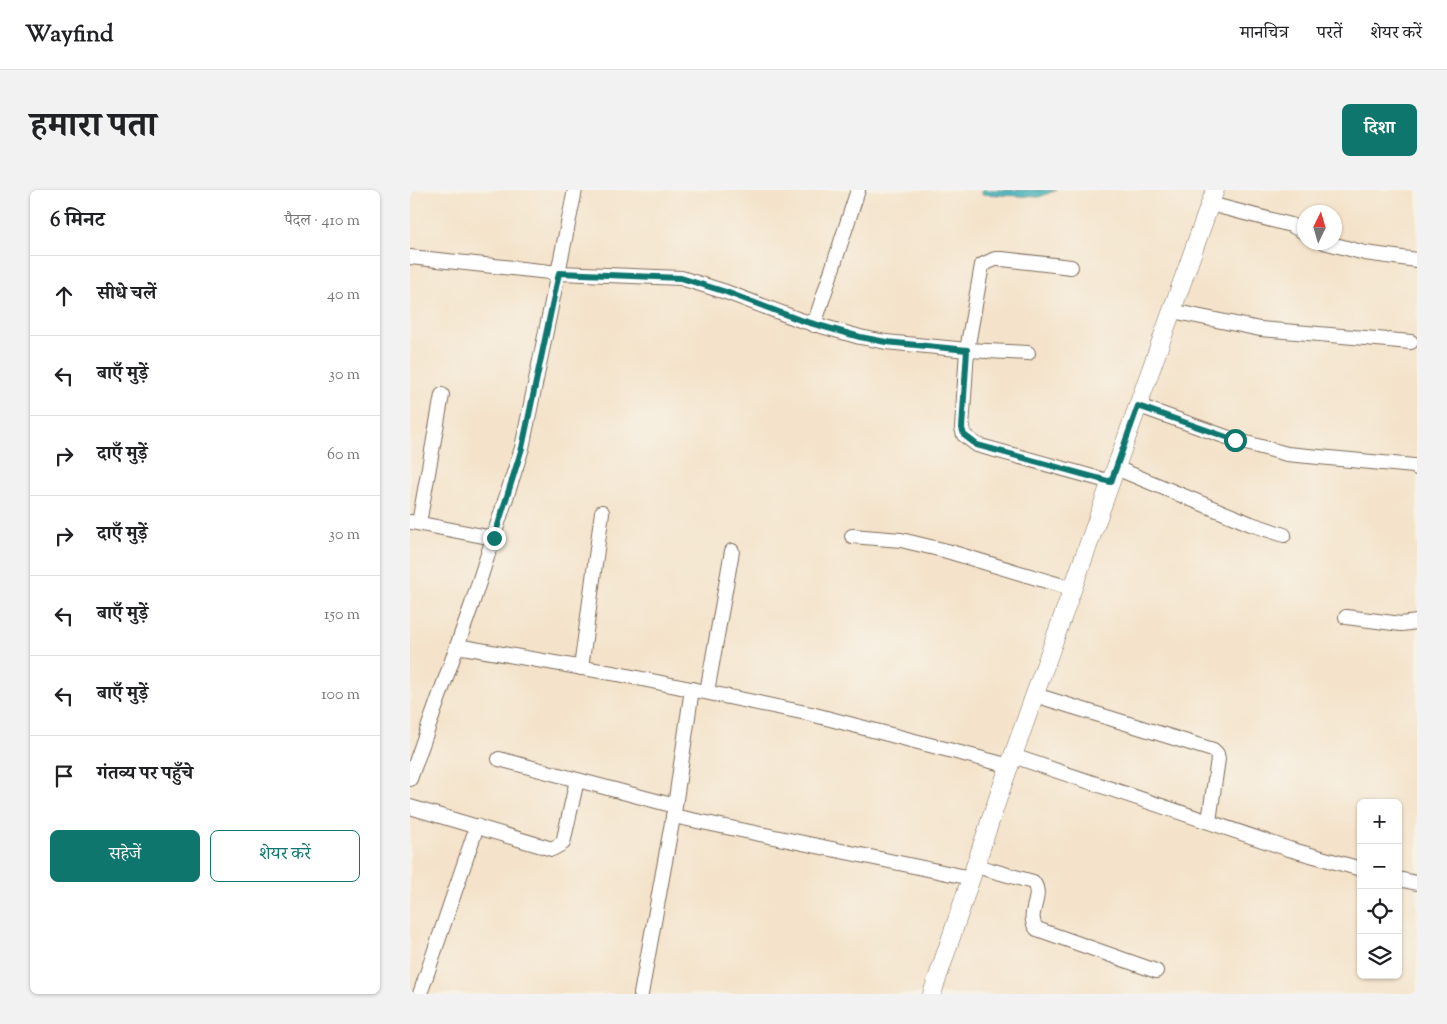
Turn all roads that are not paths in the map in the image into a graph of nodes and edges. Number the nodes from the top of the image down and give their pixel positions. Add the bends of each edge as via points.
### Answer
1 (575, 190) edge
2 (858, 190) edge
3 (1213, 197) edge
4 (1297, 229) edge
5 (1342, 247) edge
6 (410, 257) edge
7 (1417, 260) edge
8 (1071, 267) dead end
9 (559, 273) junction
10 (1172, 311) junction
11 (814, 324) junction
12 (1411, 342) dead end
13 (967, 350) junction
14 (1028, 353) dead end
15 (442, 395) dead end
16 (1138, 406) junction
17 (1417, 468) edge
18 (1114, 475) junction
19 (602, 512) dead end
20 (414, 522) edge
21 (852, 536) dead end
22 (1284, 536) dead end
23 (494, 538) junction
24 (732, 550) dead end
25 (1073, 589) junction
26 (1346, 617) dead end
27 (1417, 622) edge
28 (457, 646) junction
29 (581, 668) junction
30 (692, 689) junction
31 (707, 692) junction
32 (1035, 695) junction
33 (499, 759) dead end
34 (1012, 761) junction
35 (410, 779) edge
36 (577, 780) junction
37 (410, 807) edge
38 (674, 811) junction
39 (1209, 821) junction
40 (476, 826) junction
41 (1357, 868) edge
42 (974, 872) junction
43 (1402, 880) edge
44 (1417, 883) edge
45 (1156, 971) dead end
46 (420, 994) edge
47 (641, 994) edge
48 (932, 994) edge

1 - 9 street
2 - 11 street
3 - 4 street
3 - 10 street
5 - 7 street
6 - 9 street
8 - 13 street via 1002,259 982,265
9 - 11 street via 681,278
9 - 23 street via 522,448
10 - 12 street via 1260,329
10 - 16 street
11 - 13 street via 886,342
13 - 14 street
13 - 18 street via 964,435 977,445
15 - 20 street
16 - 17 street via 1235,440 1287,454
16 - 18 street
18 - 22 street
18 - 25 street
19 - 29 street
20 - 23 street
21 - 25 street via 901,540 947,551
23 - 28 street
24 - 31 street
25 - 32 street
26 - 27 street via 1400,624
28 - 29 street
28 - 35 street
29 - 30 street
30 - 31 street
30 - 38 street
31 - 34 street
32 - 34 street
32 - 39 street via 1213,750 1218,759
33 - 36 street
34 - 39 street
34 - 42 street
36 - 38 street
36 - 40 street via 564,843 560,847 552,849
37 - 40 street
38 - 42 street
38 - 47 street
39 - 41 street via 1289,849
40 - 46 street
42 - 45 street via 1033,882 1037,895 1031,917 1037,929
42 - 48 street
43 - 44 street

